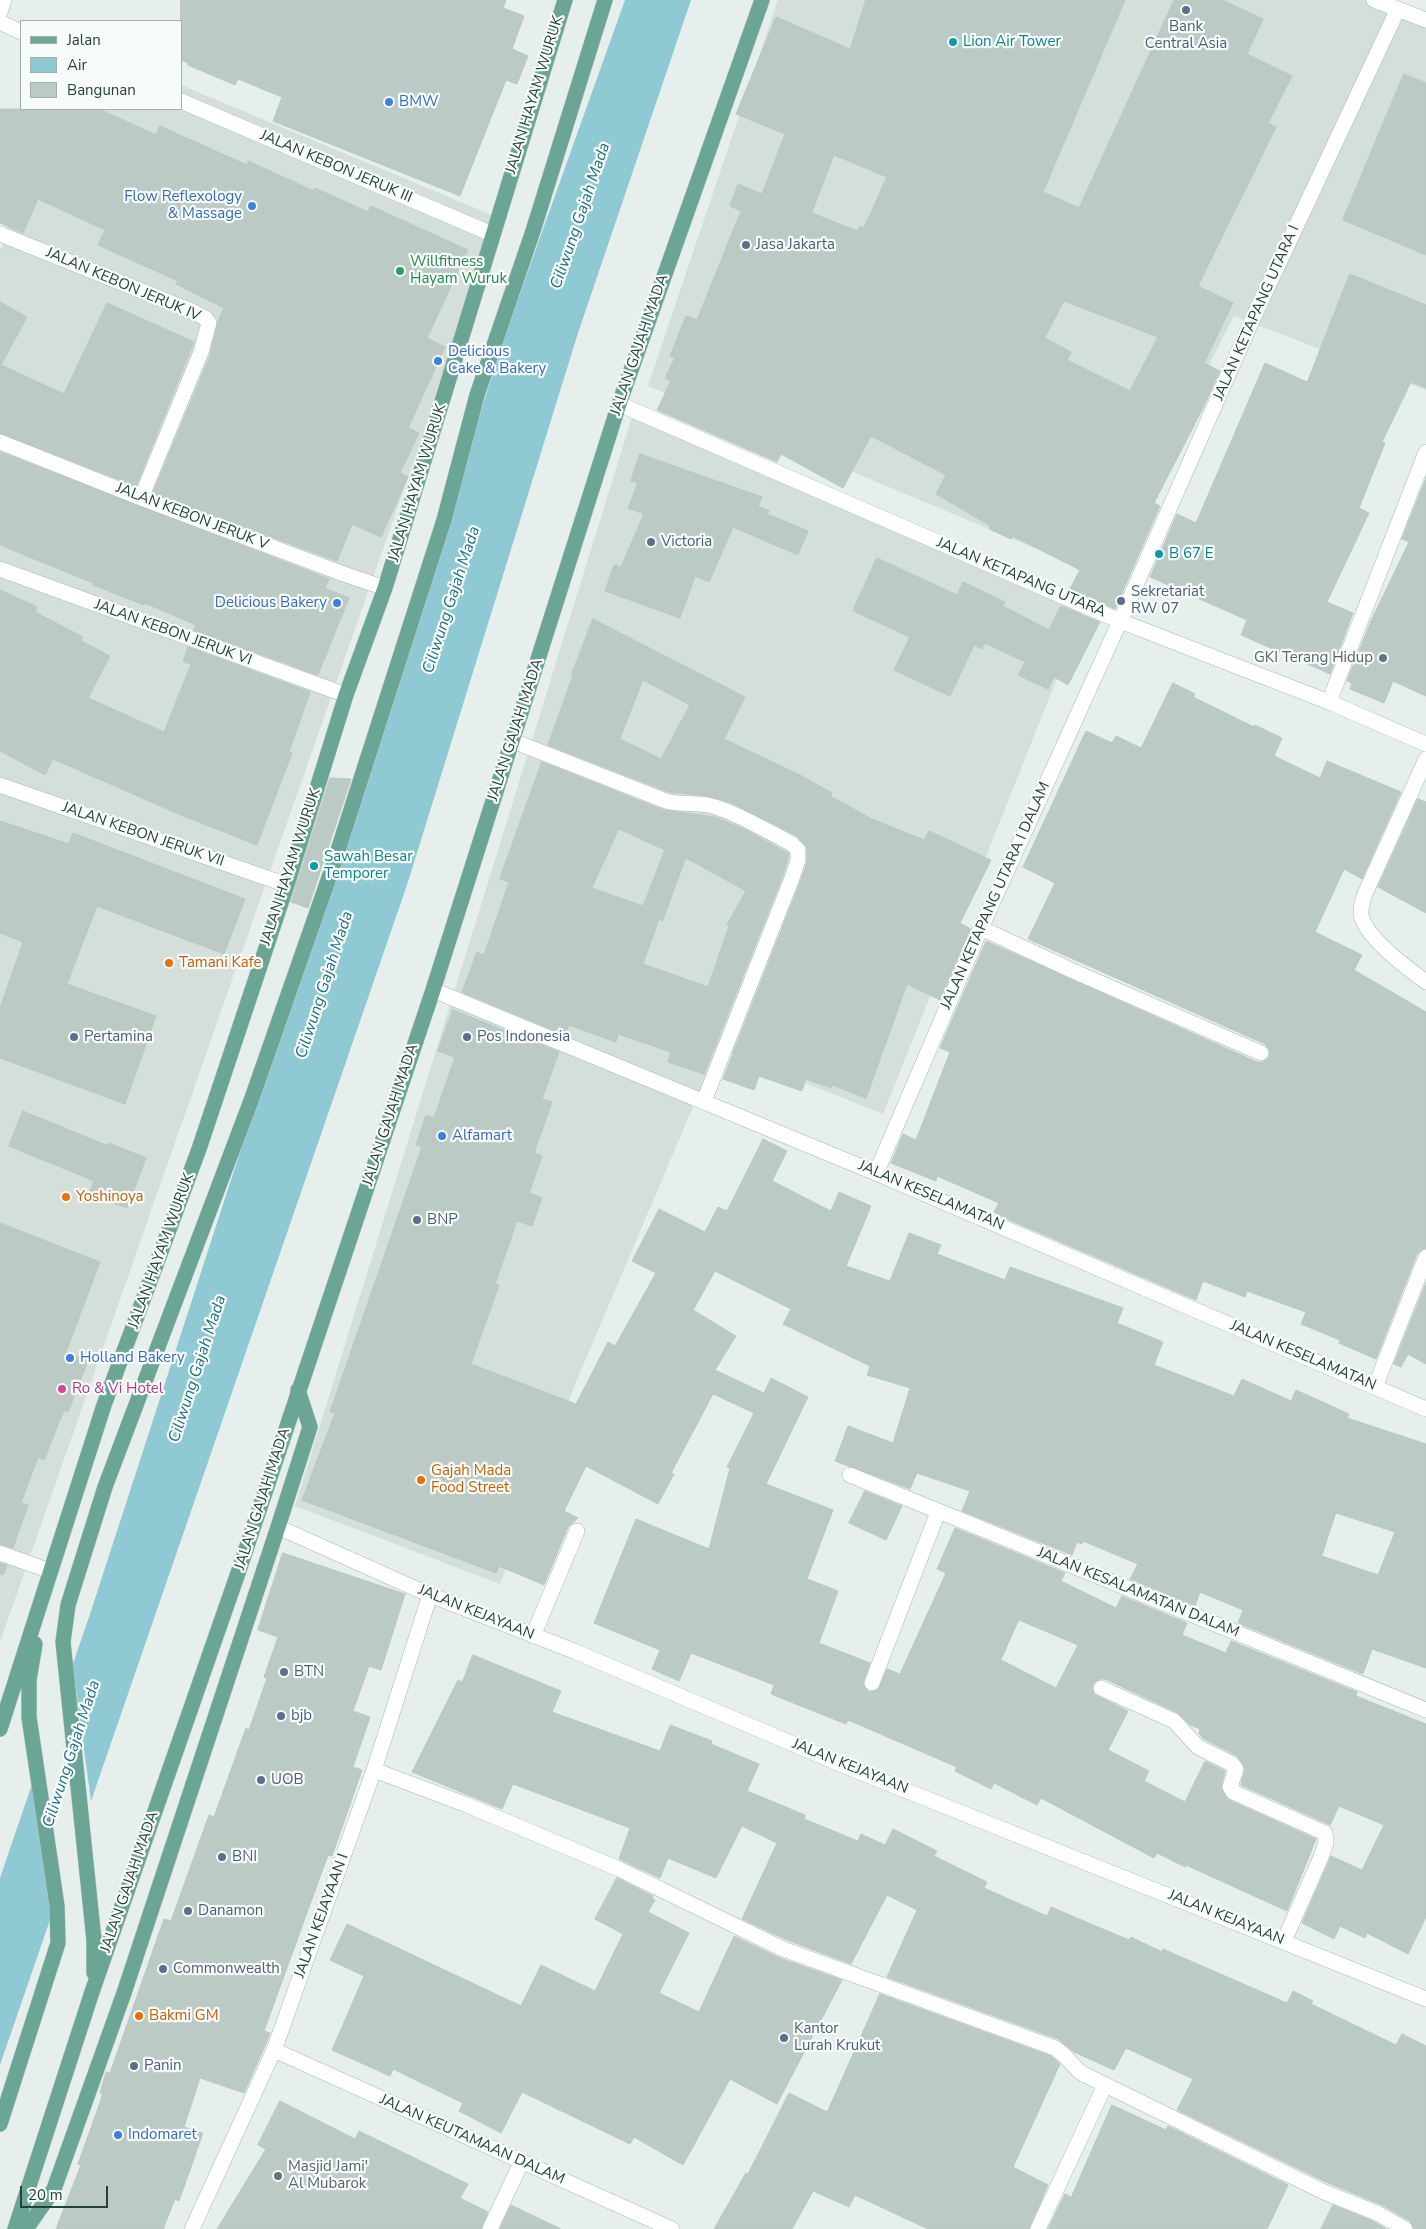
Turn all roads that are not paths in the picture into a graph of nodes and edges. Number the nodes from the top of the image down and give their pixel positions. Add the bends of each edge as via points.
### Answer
1 (4, 0) edge
2 (565, 0) edge
3 (605, 0) edge
4 (762, 0) edge
5 (1374, 0) edge
6 (1398, 8) junction
7 (0, 12) edge
8 (1426, 20) edge
9 (0, 22) edge
10 (20, 32) edge
11 (182, 101) edge
12 (0, 234) edge
13 (492, 234) junction
14 (619, 404) junction
15 (0, 442) edge
16 (1426, 452) edge
17 (141, 498) junction
18 (0, 570) edge
19 (386, 588) junction
20 (1120, 621) junction
21 (346, 695) junction
22 (1329, 702) junction
23 (512, 741) junction
24 (1426, 744) edge
25 (1426, 759) edge
26 (0, 786) edge
27 (287, 885) junction
28 (981, 928) junction
29 (1426, 982) edge
30 (433, 990) junction
31 (1261, 1053) dead end
32 (704, 1101) junction
33 (876, 1173) junction
34 (1426, 1257) edge
35 (122, 1359) junction
36 (1375, 1387) junction
37 (298, 1390) junction
38 (1426, 1409) edge
39 (850, 1475) dead end
40 (938, 1512) junction
41 (278, 1528) junction
42 (577, 1531) dead end
43 (0, 1553) edge
44 (50, 1571) junction
45 (430, 1595) junction
46 (533, 1636) junction
47 (872, 1683) dead end
48 (1101, 1688) dead end
49 (1426, 1710) edge
50 (0, 1729) edge
51 (374, 1770) junction
52 (1284, 1941) junction
53 (92, 1992) junction
54 (1426, 1999) edge
55 (274, 2050) junction
56 (1105, 2085) junction
57 (0, 2124) edge
58 (521, 2163) junction
59 (15, 2229) edge
60 (26, 2229) edge
61 (192, 2229) edge
62 (490, 2229) edge
63 (672, 2229) edge
64 (1038, 2229) edge
65 (1405, 2229) edge

1 - 7 street
2 - 13 main road, JALAN HAYAM WURUK
3 - 53 main road, JALAN HAYAM WURUK via 533,231 477,395 444,520 332,869 252,1098 105,1487 68,1605 63,1642 94,1940
4 - 14 main road, JALAN GAJAH MADA
5 - 6 street
6 - 8 street
6 - 20 street, JALAN KETAPANG UTARA I via 1254,316
9 - 10 street
11 - 13 street, JALAN KEBON JERUK III
12 - 17 street, JALAN KEBON JERUK IV via 194,312 209,323 201,352
13 - 19 main road, JALAN HAYAM WURUK
14 - 20 street, JALAN KETAPANG UTARA
14 - 23 main road, JALAN GAJAH MADA
15 - 17 street, JALAN KEBON JERUK V
16 - 22 street
17 - 19 street, JALAN KEBON JERUK V
18 - 21 street, JALAN KEBON JERUK VI
19 - 21 main road, JALAN HAYAM WURUK
20 - 22 street, JALAN KETAPANG UTARA
20 - 28 street, JALAN KETAPANG UTARA I DALAM
21 - 27 main road, JALAN HAYAM WURUK
22 - 24 street, JALAN KETAPANG UTARA
23 - 30 main road, JALAN GAJAH MADA
23 - 32 street via 666,802 709,805 792,844 798,850 792,878
25 - 29 street via 1364,896 1361,916 1372,934
26 - 27 street, JALAN KEBON JERUK VII
27 - 35 main road, JALAN HAYAM WURUK via 199,1150
28 - 31 street
28 - 33 street, JALAN KETAPANG UTARA I DALAM
30 - 32 street, JALAN KESELAMATAN
30 - 37 main road, JALAN GAJAH MADA
32 - 33 street, JALAN KESELAMATAN
33 - 36 street, JALAN KESELAMATAN
34 - 36 street
35 - 44 main road, JALAN HAYAM WURUK
35 - 57 main road via 33,1650 29,1680 31,1729 57,1906 58,1943
36 - 38 street, JALAN KESELAMATAN
37 - 41 main road via 310,1427
37 - 53 main road, JALAN GAJAH MADA
39 - 40 street, JALAN KESALAMATAN DALAM
40 - 47 street
40 - 49 street, JALAN KESALAMATAN DALAM
41 - 45 street, JALAN KEJAYAAN
41 - 60 main road via 114,2021 54,2189
42 - 46 street
43 - 44 street
44 - 50 main road, JALAN HAYAM WURUK
45 - 46 street, JALAN KEJAYAAN
45 - 51 street, JALAN KEJAYAAN I
46 - 52 street, JALAN KEJAYAAN via 850,1768
48 - 52 street via 1174,1721 1198,1747 1232,1764 1236,1770 1230,1787 1233,1792 1326,1833 1321,1857
51 - 55 street, JALAN KEJAYAAN I
51 - 56 street via 619,1868 783,1949 1055,2048 1066,2055 1075,2069
52 - 54 street, JALAN KEJAYAAN
53 - 59 main road, JALAN GAJAH MADA
55 - 58 street, JALAN KEUTAMAAN DALAM
55 - 61 street, JALAN KEJAYAAN I
56 - 64 street
56 - 65 street
58 - 62 street
58 - 63 street, JALAN KEUTAMAAN DALAM

